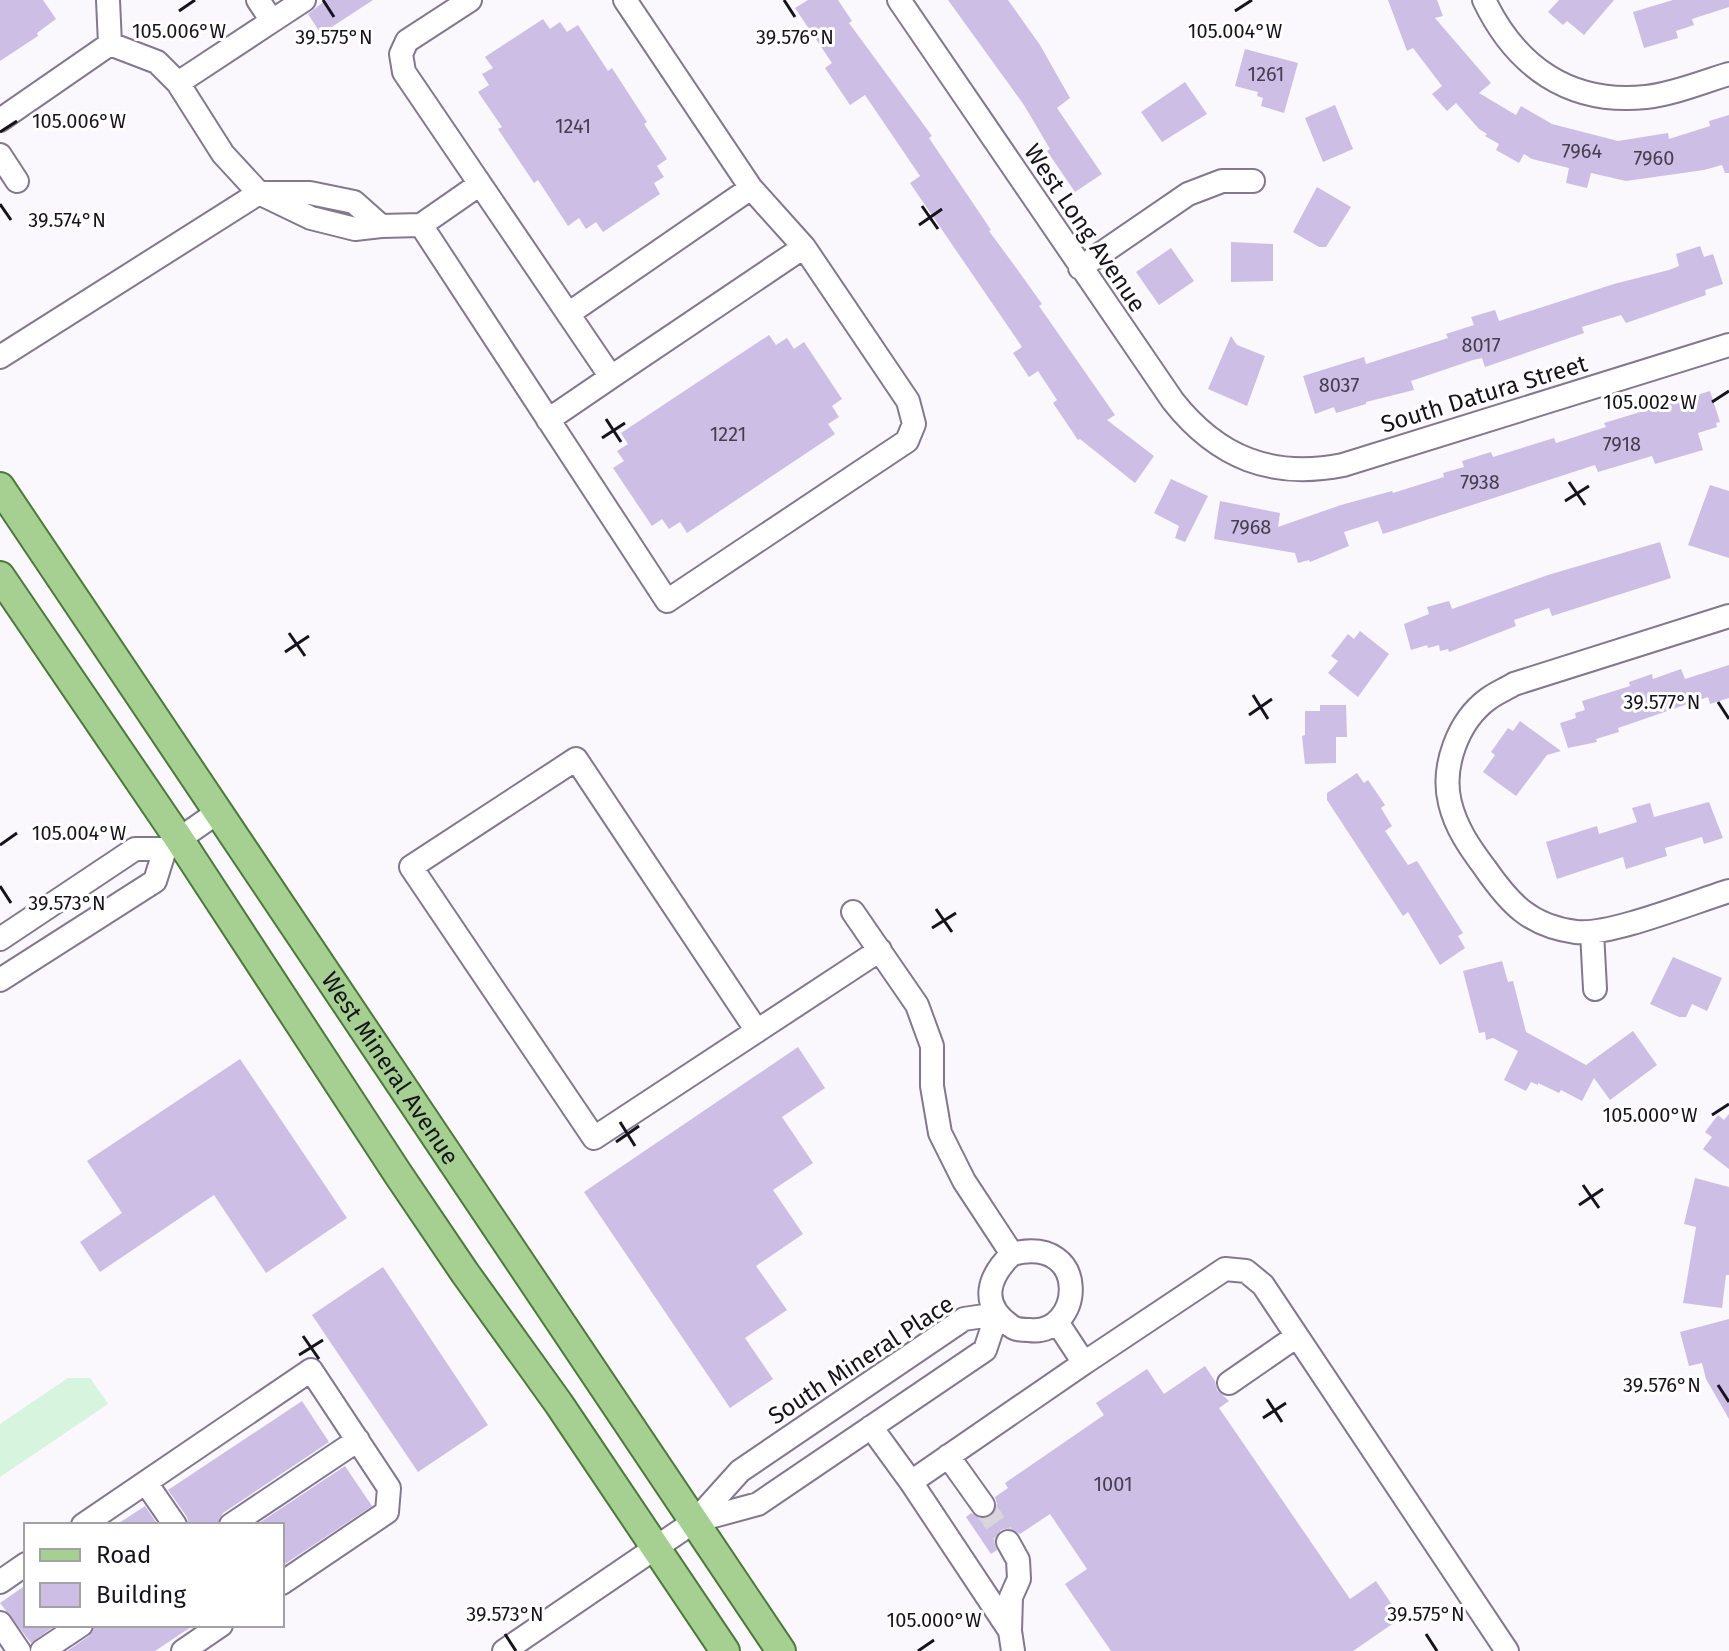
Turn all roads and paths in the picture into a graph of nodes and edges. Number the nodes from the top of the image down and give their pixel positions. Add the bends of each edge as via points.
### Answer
1 (108, 0) edge
2 (258, 0) edge
3 (304, 0) edge
4 (470, 0) edge
5 (625, 0) edge
6 (899, 0) edge
7 (1484, 0) edge
8 (272, 21) junction
9 (110, 44) junction
10 (1729, 74) edge
11 (178, 83) junction
12 (0, 120) edge
13 (0, 155) edge
14 (17, 181) dead end
15 (1253, 181) dead end
16 (480, 184) junction
17 (751, 188) junction
18 (259, 193) junction
19 (421, 225) junction
20 (804, 247) junction
21 (1080, 268) junction
22 (568, 314) junction
23 (1729, 345) edge
24 (0, 357) edge
25 (611, 377) junction
26 (548, 420) junction
27 (1251, 461) joint
28 (0, 487) edge
29 (0, 576) edge
30 (1729, 616) edge
31 (218, 812) junction
32 (172, 844) junction
33 (1729, 891) edge
34 (853, 912) dead end
35 (1592, 932) junction
36 (0, 939) edge
37 (880, 950) junction
38 (0, 980) edge
39 (1595, 989) dead end
40 (757, 1031) junction
41 (1012, 1254) junction
42 (997, 1314) junction
43 (1057, 1322) junction
44 (1297, 1336) junction
45 (1084, 1363) junction
46 (1229, 1383) dead end
47 (871, 1427) junction
48 (358, 1440) junction
49 (948, 1456) junction
50 (911, 1482) junction
51 (146, 1483) junction
52 (983, 1505) tunnel mouth
53 (695, 1521) junction
54 (86, 1523) edge
55 (174, 1523) edge
56 (234, 1523) edge
57 (1008, 1542) tunnel mouth
58 (657, 1548) junction
59 (24, 1565) edge
60 (0, 1582) edge
61 (284, 1582) edge
62 (0, 1623) edge
63 (78, 1627) edge
64 (218, 1627) edge
65 (1012, 1641) edge
66 (19, 1651) edge
67 (42, 1651) edge
68 (183, 1651) edge
69 (504, 1651) edge
70 (725, 1651) edge
71 (781, 1651) edge
72 (1507, 1651) edge

1 - 9 street
2 - 8 street
3 - 8 street
4 - 16 street via 407,41 401,54 404,72
5 - 17 street
6 - 21 street, West Long Avenue
7 - 10 street via 1512,46 1532,67 1577,89 1646,97
8 - 11 street
9 - 11 street via 157,62
9 - 12 street
11 - 18 street via 223,154
13 - 14 street
15 - 21 street via 1222,181 1188,194
16 - 19 street
16 - 22 street
17 - 20 street
17 - 22 street
18 - 19 street via 311,218 355,229
18 - 24 street
19 - 26 street
20 - 25 street
20 - 26 street via 908,401 914,424 907,441 667,601
21 - 27 street, West Long Avenue via 1187,418 1211,441
22 - 25 street
23 - 27 street, South Datura Street via 1343,465 1291,470
25 - 26 street
28 - 31 main road, West Mineral Avenue
29 - 32 main road, West Mineral Avenue
30 - 35 street via 1514,684 1489,698 1454,746 1450,802 1462,833 1514,906 1549,927
31 - 32 street
31 - 53 main road, West Mineral Avenue
32 - 36 street via 135,849
32 - 38 street via 155,881
32 - 58 main road, West Mineral Avenue
33 - 35 street
34 - 37 street
35 - 39 street
37 - 40 street
37 - 41 street via 917,1005 932,1046 940,1133
40 - 40 street via 594,1138 411,867 576,759
41 - 42 street via 992,1281 990,1295
41 - 43 street via 1032,1249 1051,1254 1067,1270 1072,1289
42 - 43 street via 1014,1329 1037,1331
42 - 47 street, South Mineral Place via 985,1350
42 - 53 street, South Mineral Place via 964,1319 740,1471
43 - 45 street
44 - 45 street via 1263,1285 1246,1271 1225,1269
44 - 46 street
44 - 72 street
45 - 49 street
47 - 50 street
47 - 53 street, South Mineral Place via 758,1504
48 - 51 street via 311,1370
48 - 56 street
48 - 61 street via 389,1488 387,1512
49 - 50 street
49 - 52 street
50 - 65 street
51 - 54 street
51 - 55 street
53 - 58 street, South Mineral Place
53 - 71 main road, West Mineral Avenue
57 - 65 street via 1019,1570 1011,1597
58 - 69 street, South Mineral Place
58 - 70 main road, West Mineral Avenue
59 - 60 street
62 - 66 street
63 - 67 street
64 - 68 street

